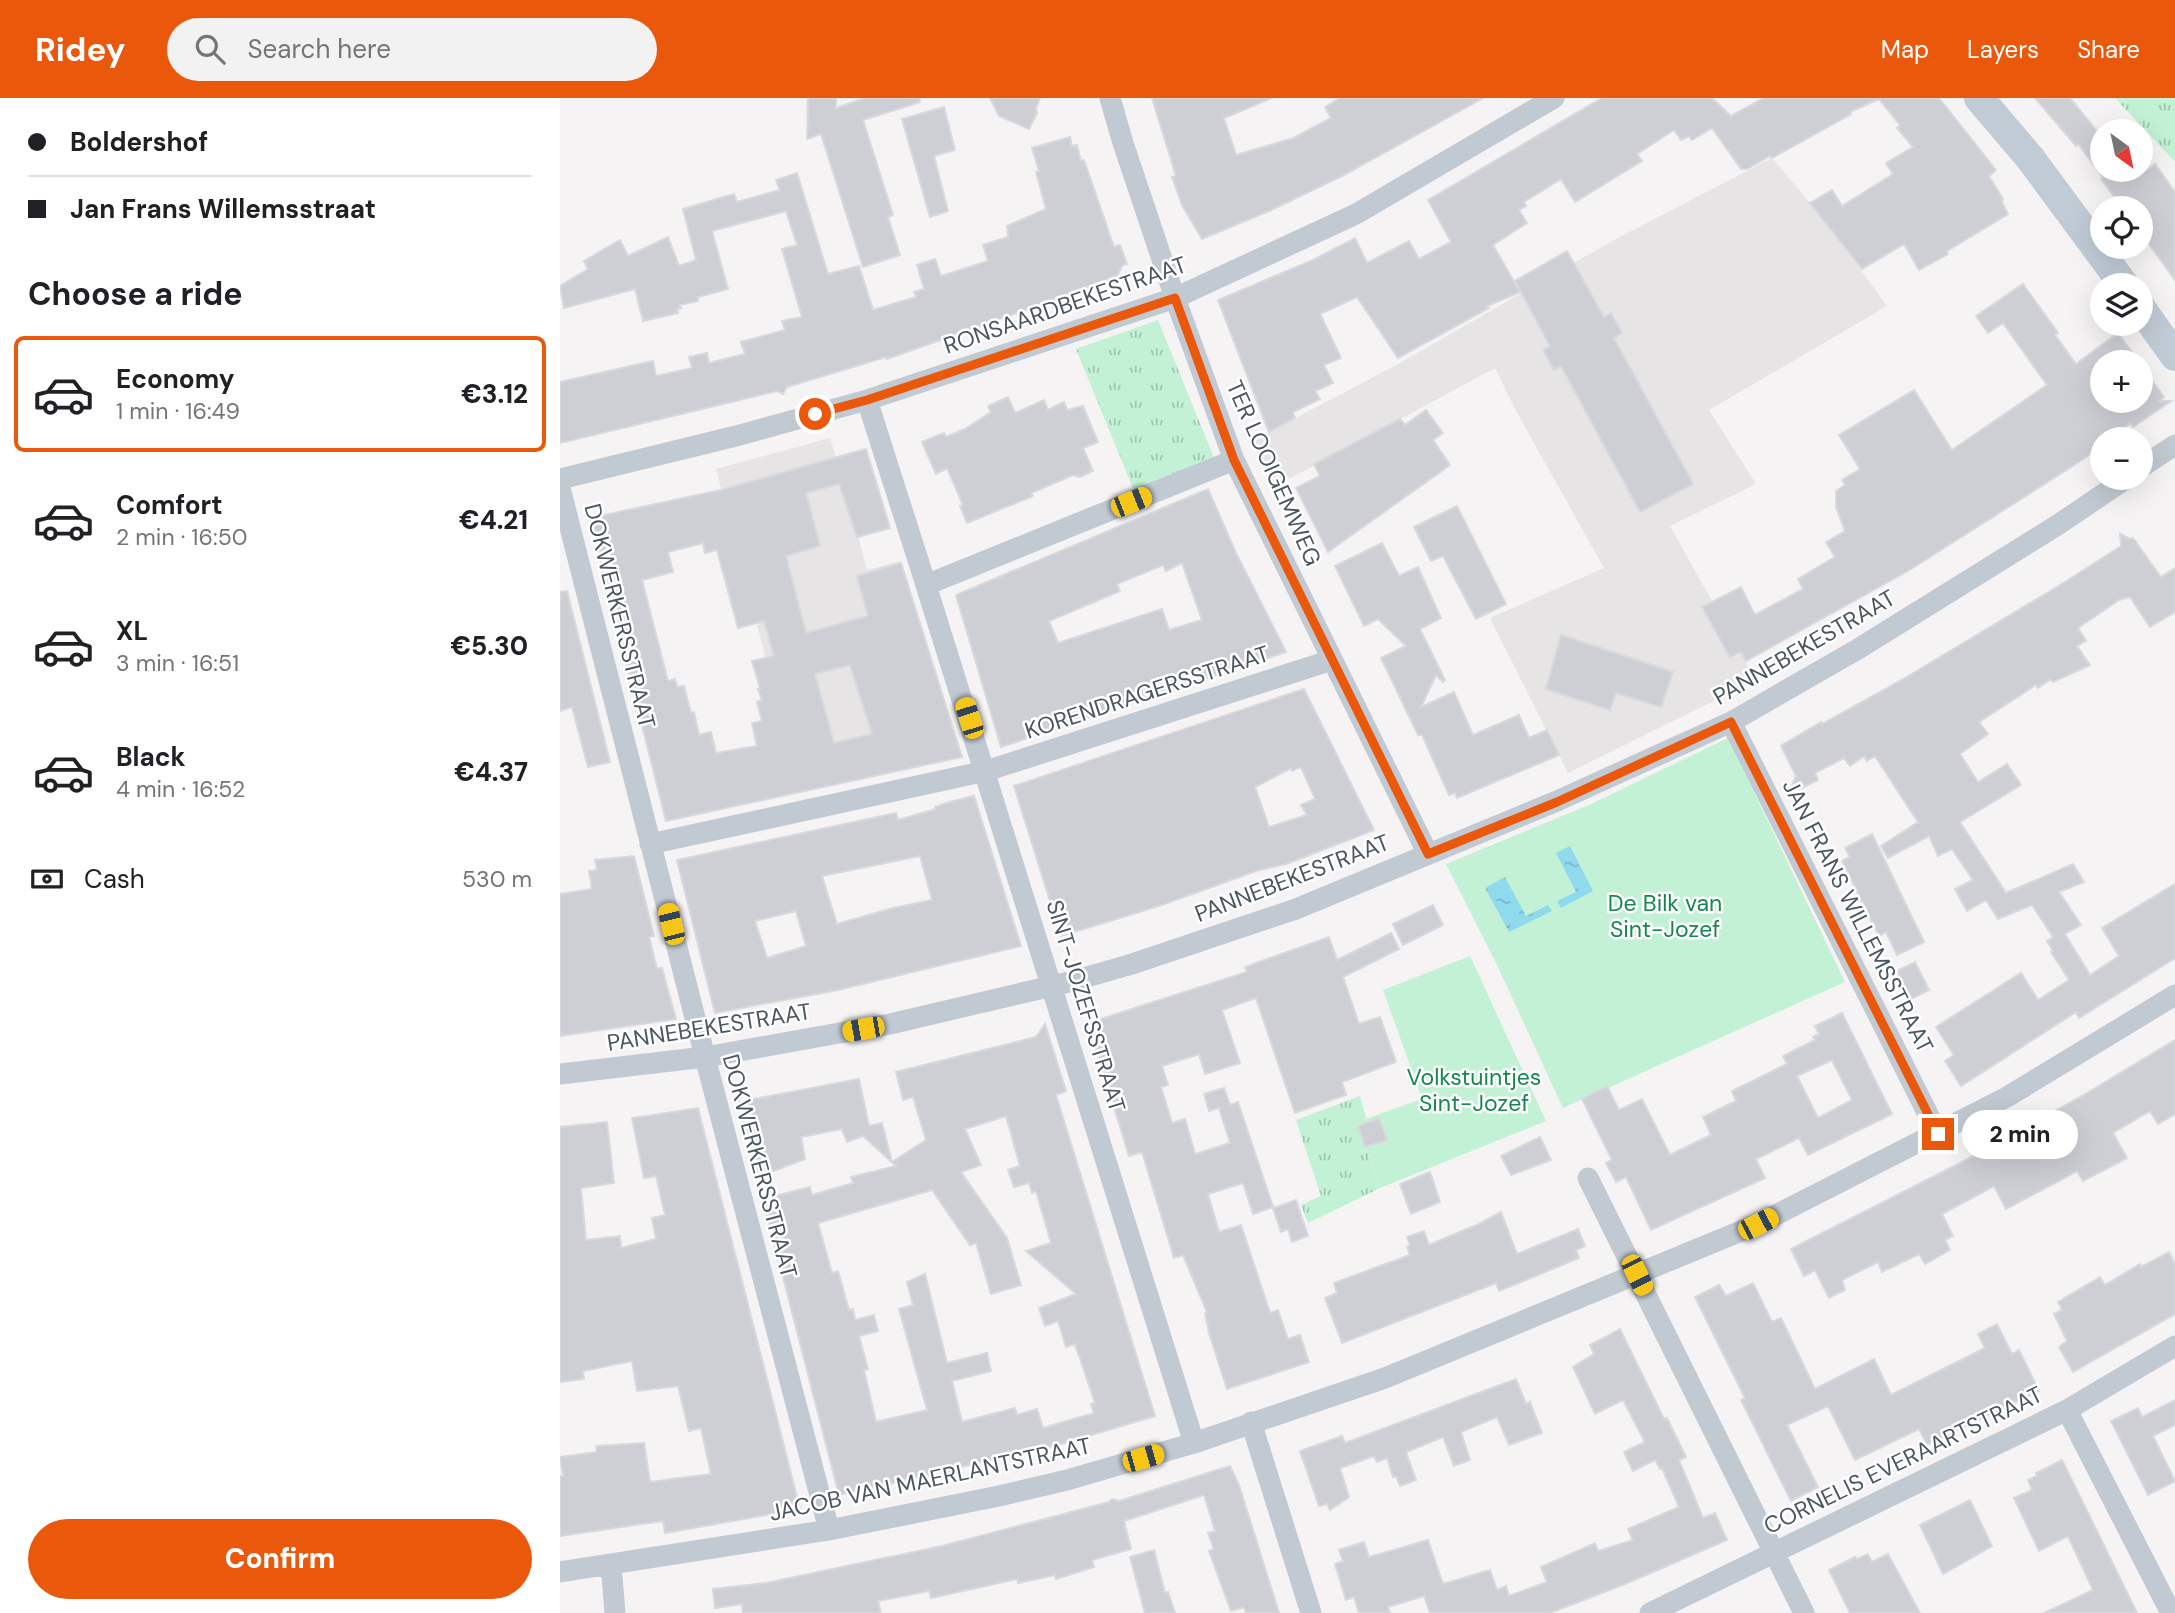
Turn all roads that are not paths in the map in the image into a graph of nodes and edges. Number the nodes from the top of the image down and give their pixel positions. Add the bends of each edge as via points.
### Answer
1 (1111, 98) edge
2 (1554, 98) edge
3 (1979, 98) edge
4 (2115, 273) edge
5 (1175, 298) junction
6 (2153, 325) edge
7 (2175, 356) edge
8 (867, 400) junction
9 (2175, 445) edge
10 (2153, 459) edge
11 (1234, 460) junction
12 (560, 479) edge
13 (560, 488) edge
14 (2109, 490) edge
15 (926, 585) junction
16 (1332, 660) junction
17 (1731, 722) junction
18 (986, 771) junction
19 (650, 844) junction
20 (1428, 854) junction
21 (1052, 987) junction
22 (2175, 995) edge
23 (705, 1057) junction
24 (560, 1074) edge
25 (1938, 1134) junction
26 (1588, 1178) dead end
27 (1637, 1275) junction
28 (2175, 1346) edge
29 (2067, 1410) junction
30 (1251, 1422) junction
31 (1194, 1443) junction
32 (829, 1531) junction
33 (1774, 1553) junction
34 (611, 1566) junction
35 (560, 1572) edge
36 (615, 1613) edge
37 (1311, 1613) edge
38 (1650, 1613) edge
39 (1804, 1613) edge
40 (2171, 1613) edge

1 - 5 street, TER LOOIGEMWEG
2 - 5 street, RONSAARDBEKESTRAAT via 1356,214
3 - 4 main road
5 - 8 street, RONSAARDBEKESTRAAT
5 - 11 street, TER LOOIGEMWEG
6 - 7 main road
8 - 12 street, RONSAARDBEKESTRAAT
8 - 15 street, SINT-JOZEFSSTRAAT
9 - 10 street
11 - 15 street
11 - 16 street, TER LOOIGEMWEG
13 - 19 street, DOKWERKERSSTRAAT
14 - 17 street, PANNEBEKESTRAAT via 1858,649
15 - 18 street, SINT-JOZEFSSTRAAT
16 - 18 street, KORENDRAGERSSTRAAT
16 - 20 street, TER LOOIGEMWEG
17 - 20 street, PANNEBEKESTRAAT via 1557,802
17 - 25 street, JAN FRANS WILLEMSSTRAAT
18 - 19 street, KORENDRAGERSSTRAAT
18 - 21 street, SINT-JOZEFSSTRAAT
19 - 23 street, DOKWERKERSSTRAAT
20 - 21 street, PANNEBEKESTRAAT via 1296,909
21 - 23 street, PANNEBEKESTRAAT via 890,1024
21 - 31 street, SINT-JOZEFSSTRAAT
22 - 25 street, JACOB VAN MAERLANTSTRAAT
23 - 24 street, PANNEBEKESTRAAT
23 - 32 street, DOKWERKERSSTRAAT
25 - 27 street, JACOB VAN MAERLANTSTRAAT via 1758,1224
26 - 27 street
27 - 30 street, JACOB VAN MAERLANTSTRAAT via 1385,1378
27 - 33 street
28 - 29 street, CORNELIS EVERAARTSTRAAT
29 - 33 street, CORNELIS EVERAARTSTRAAT
29 - 40 street
30 - 31 street, JACOB VAN MAERLANTSTRAAT
30 - 37 street
31 - 32 street, JACOB VAN MAERLANTSTRAAT via 1056,1483
32 - 34 street, JACOB VAN MAERLANTSTRAAT
33 - 38 street, CORNELIS EVERAARTSTRAAT
33 - 39 street
34 - 35 street, JACOB VAN MAERLANTSTRAAT
34 - 36 street

